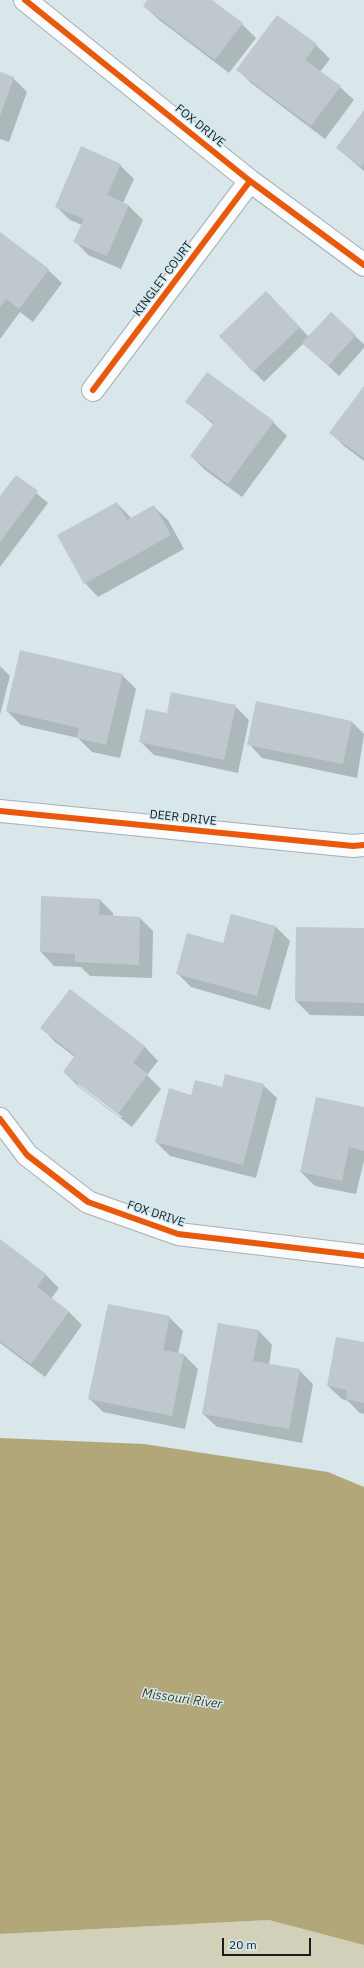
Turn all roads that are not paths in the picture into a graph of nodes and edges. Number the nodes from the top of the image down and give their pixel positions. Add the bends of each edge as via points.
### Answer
1 (25, 0) edge
2 (250, 181) junction
3 (364, 265) edge
4 (93, 390) dead end
5 (0, 810) edge
6 (364, 844) edge
7 (0, 1119) edge
8 (364, 1256) edge

1 - 2 street, FOX DRIVE
2 - 3 street, FOX DRIVE
2 - 4 street, KINGLET COURT
5 - 6 street, DEER DRIVE via 353,846
7 - 8 street, FOX DRIVE via 27,1155 88,1202 178,1234

